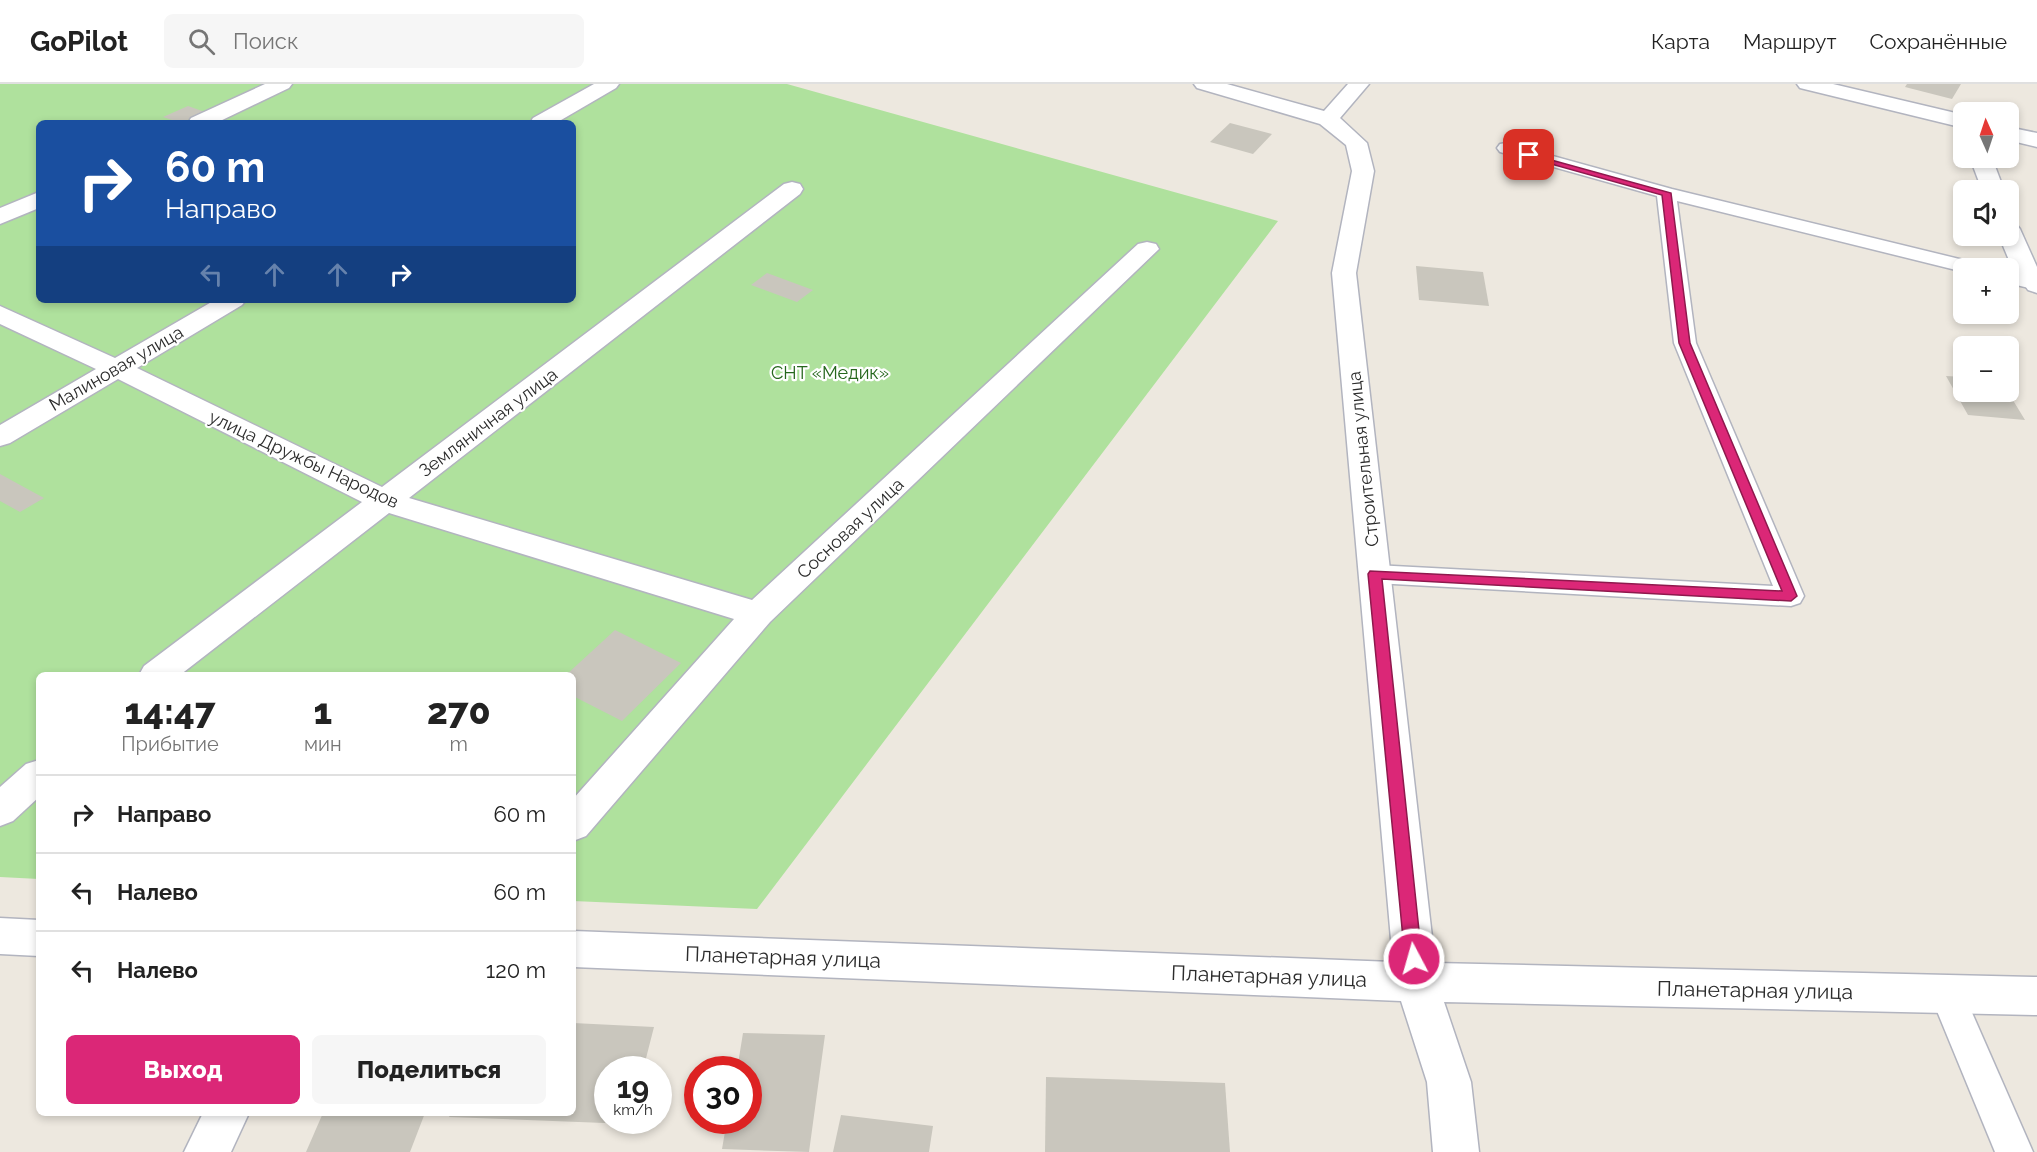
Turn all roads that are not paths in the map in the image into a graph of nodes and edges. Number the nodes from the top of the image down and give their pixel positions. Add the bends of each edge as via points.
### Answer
1 (282, 84) edge
2 (609, 84) edge
3 (1203, 84) edge
4 (1359, 84) edge
5 (1807, 84) edge
6 (1328, 119) junction
7 (1953, 119) edge
8 (205, 120) edge
9 (546, 120) edge
10 (2019, 136) edge
11 (2037, 140) edge
12 (1506, 148) dead end
13 (792, 189) dead end
14 (1666, 193) junction
15 (36, 200) edge
16 (0, 217) edge
17 (2015, 246) edge
18 (1147, 249) dead end
19 (1953, 263) edge
20 (2019, 280) edge
21 (2037, 284) edge
22 (228, 303) edge
23 (0, 314) edge
24 (116, 368) junction
25 (0, 437) edge
26 (385, 501) junction
27 (1375, 574) junction
28 (758, 614) junction
29 (160, 672) edge
30 (36, 778) edge
31 (0, 810) edge
32 (576, 822) edge
33 (0, 936) edge
34 (36, 938) edge
35 (576, 949) edge
36 (1416, 982) junction
37 (1947, 994) junction
38 (2037, 996) edge
39 (225, 1116) edge
40 (207, 1152) edge
41 (1456, 1152) edge
42 (2014, 1152) edge

1 - 8 street
2 - 9 street
3 - 6 street, Строительная улица
4 - 6 street
5 - 7 street
6 - 27 street, Строительная улица via 1356,143 1363,171 1344,273
10 - 11 street
12 - 14 lane
13 - 26 street, Земляничная улица
14 - 19 lane
14 - 27 lane via 1685,343 1791,596
15 - 16 street
17 - 21 street
18 - 28 street, Сосновая улица
20 - 21 lane
22 - 24 street, Малиновая улица
23 - 24 street, улица Дружбы Народов
24 - 25 street, Малиновая улица
24 - 26 street, улица Дружбы Народов
26 - 28 street, улица Дружбы Народов
26 - 29 street, Земляничная улица
27 - 36 street, Строительная улица
28 - 32 street, Сосновая улица
30 - 31 street
33 - 34 street
35 - 36 street, Планетарная улица
36 - 37 street, Планетарная улица
36 - 41 street, Строительная улица via 1449,1082
37 - 38 street, Планетарная улица
37 - 42 lane
39 - 40 street

